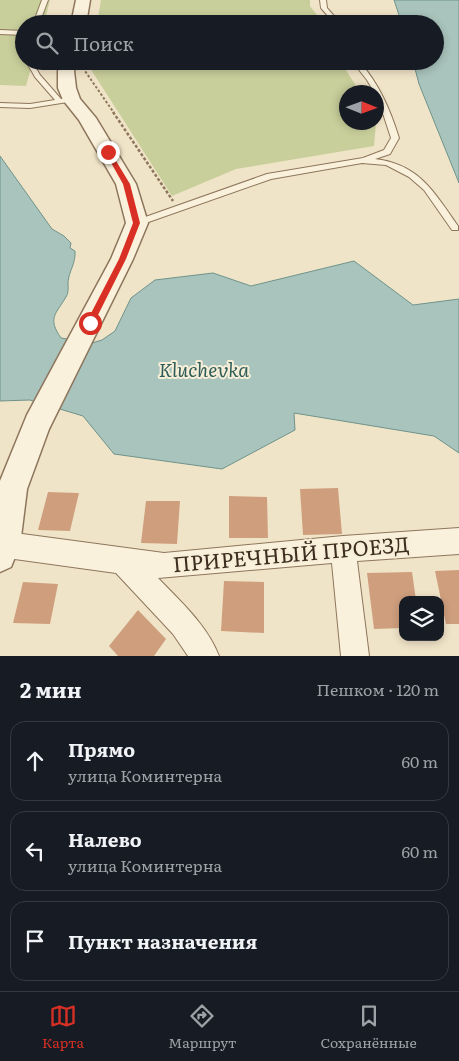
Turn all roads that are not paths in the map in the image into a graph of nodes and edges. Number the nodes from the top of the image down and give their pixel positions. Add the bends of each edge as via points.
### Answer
1 (45, 0) edge
2 (83, 0) edge
3 (323, 0) edge
4 (39, 15) edge
5 (80, 15) edge
6 (330, 15) edge
7 (0, 32) edge
8 (15, 32) edge
9 (34, 70) edge
10 (66, 70) edge
11 (363, 70) edge
12 (66, 101) junction
13 (0, 105) edge
14 (362, 160) junction
15 (137, 223) junction
16 (456, 228) dead end
17 (459, 541) edge
18 (1, 548) edge
19 (343, 549) junction
20 (123, 561) junction
21 (205, 656) edge
22 (355, 656) edge

1 - 4 lane
2 - 5 street
3 - 6 lane via 324,8
7 - 8 lane
9 - 12 lane
10 - 12 street
11 - 14 lane via 385,105 395,138 388,152
12 - 13 lane via 30,106
12 - 15 street via 87,118 126,184
14 - 15 lane via 270,176
14 - 16 lane via 388,163 412,175 428,188
15 - 18 street via 122,259 37,424 12,489
17 - 19 street, ПРИРЕЧНЫЙ ПРОЕЗД
18 - 20 street, ПРИРЕЧНЫЙ ПРОЕЗД
19 - 20 street, ПРИРЕЧНЫЙ ПРОЕЗД via 164,566
19 - 22 street
20 - 21 street via 183,624

